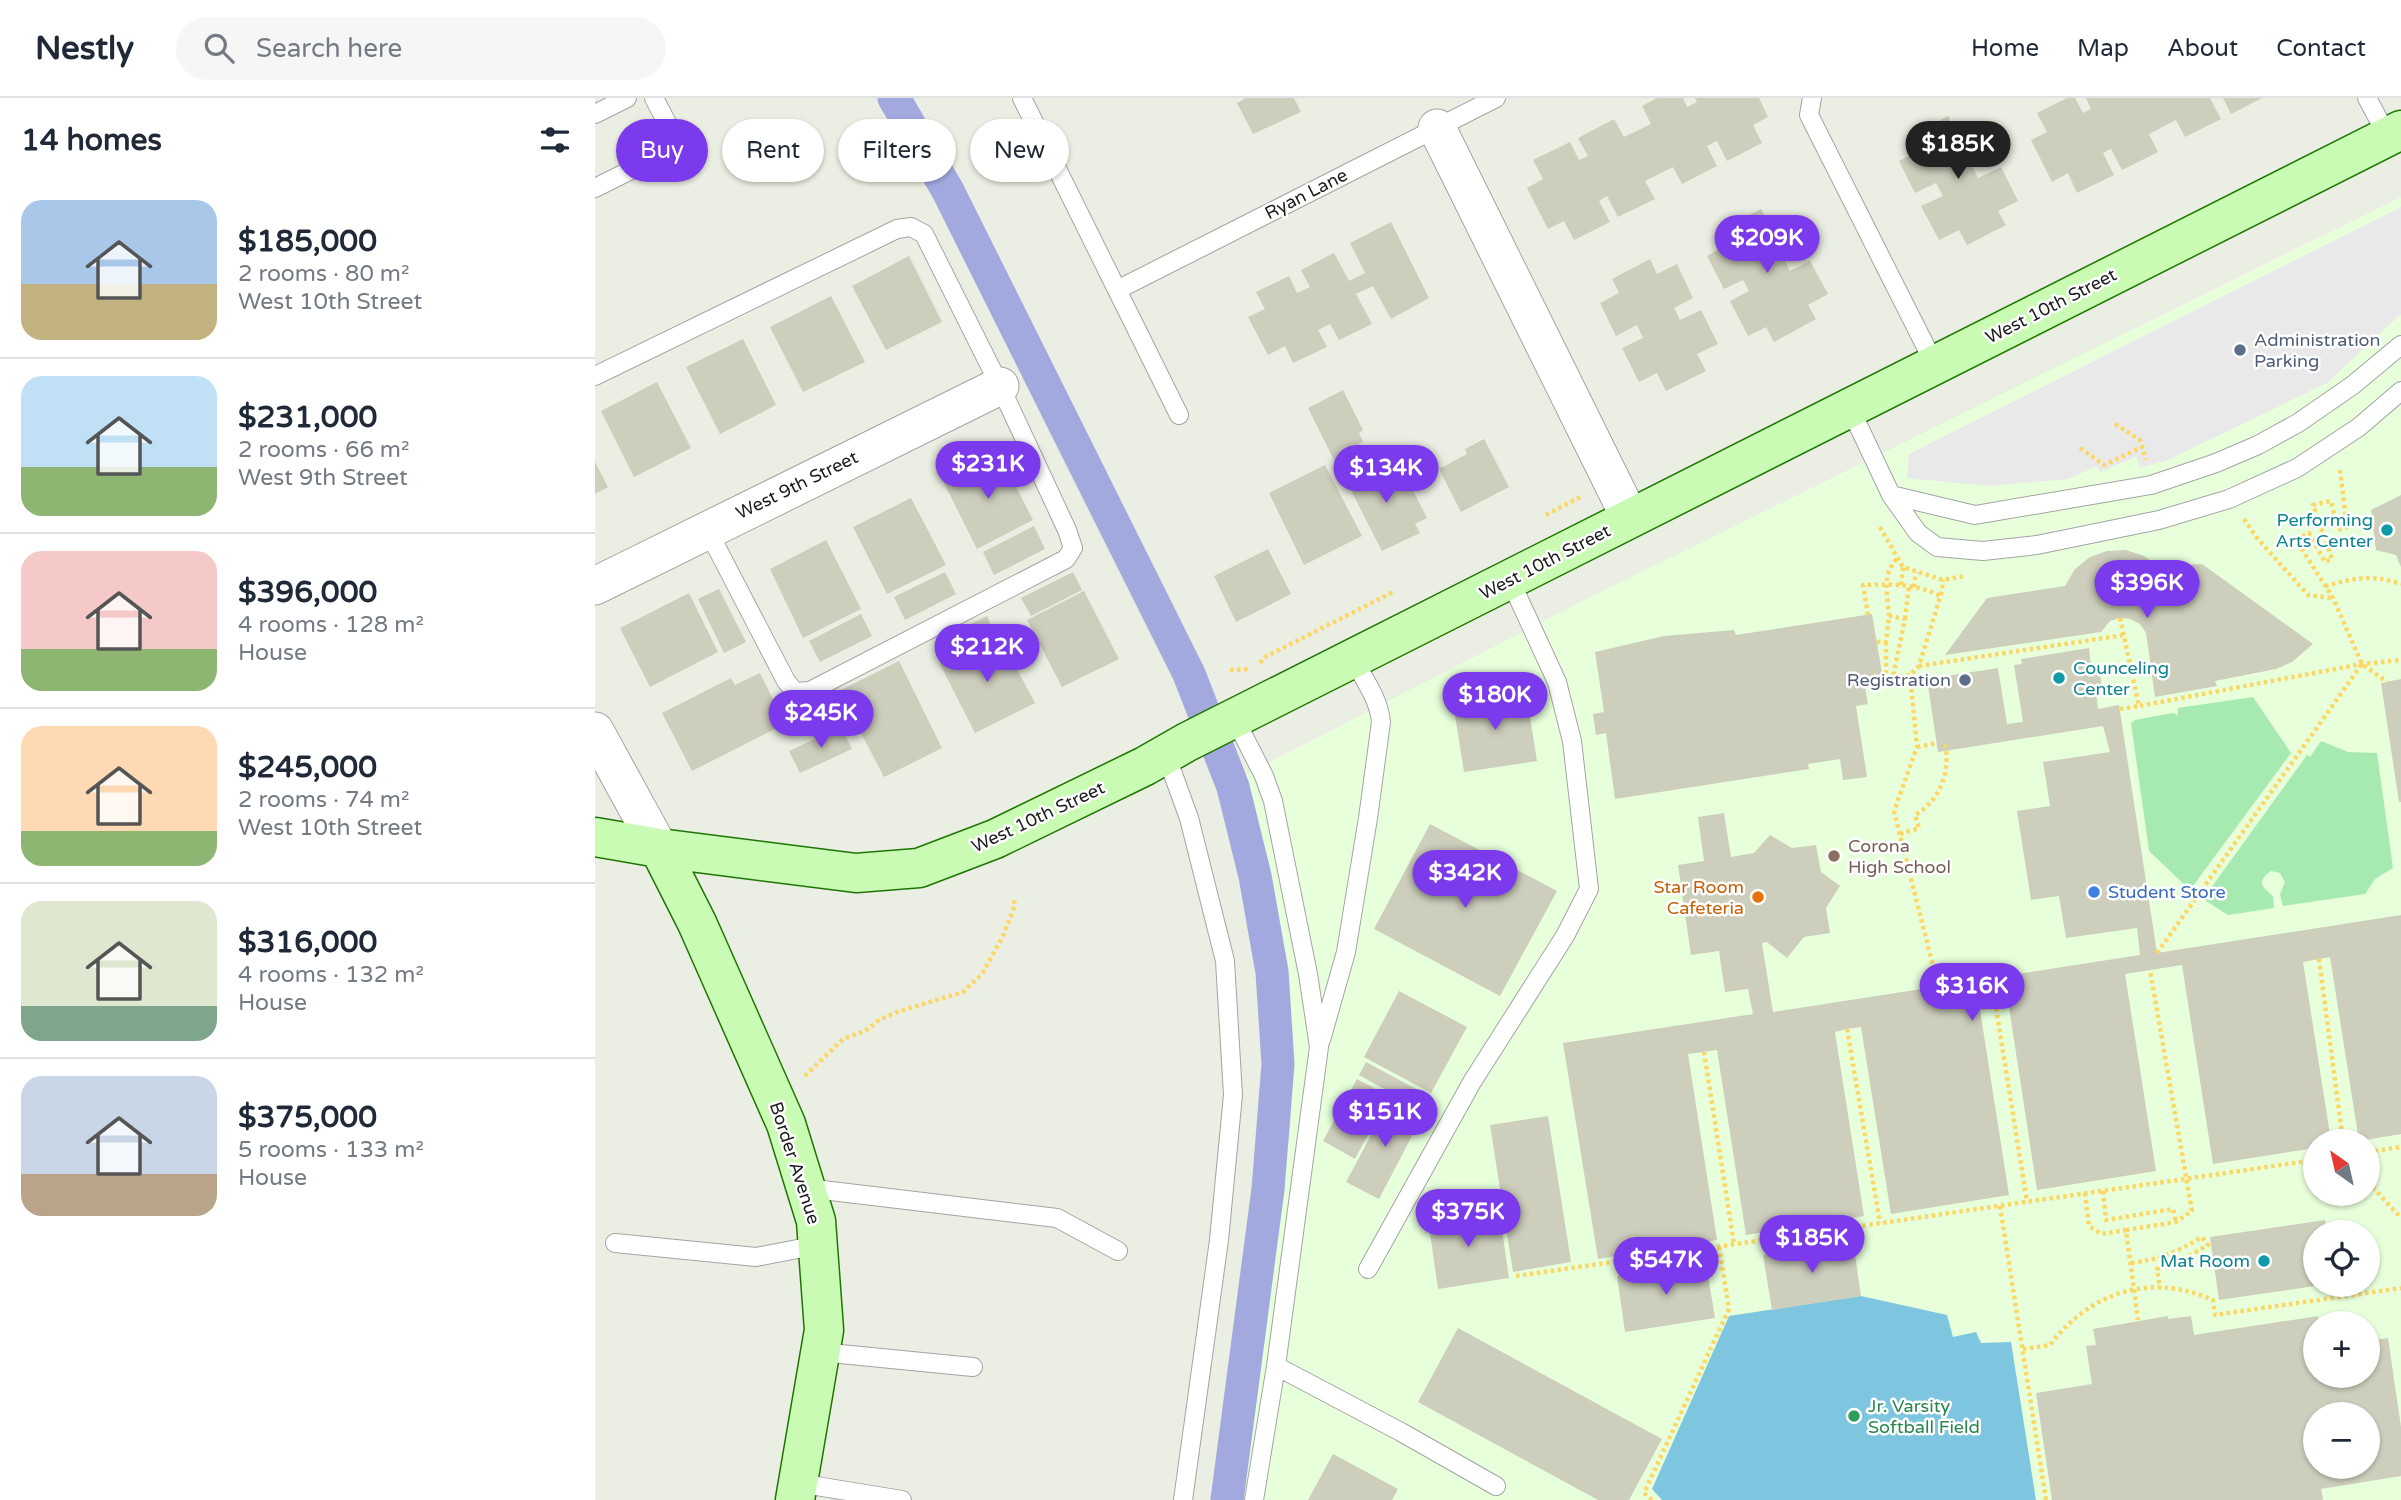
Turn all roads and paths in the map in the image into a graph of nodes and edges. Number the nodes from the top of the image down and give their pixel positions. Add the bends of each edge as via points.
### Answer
1 (627, 98) edge
2 (654, 98) edge
3 (1022, 98) edge
4 (1496, 98) edge
5 (1812, 98) edge
6 (2367, 98) edge
7 (595, 114) edge
8 (1437, 128) junction
9 (2394, 133) edge
10 (595, 188) edge
11 (1117, 290) junction
12 (2401, 345) edge
13 (1935, 365) junction
14 (595, 376) edge
15 (1000, 386) junction
16 (2401, 391) edge
17 (1850, 408) junction
18 (1179, 415) dead end
19 (2115, 424) dead end
20 (2142, 447) junction
21 (2080, 448) dead end
22 (2147, 464) dead end
23 (2339, 469) dead end
24 (1594, 490) dead end
25 (1891, 495) junction
26 (1546, 515) dead end
27 (2243, 516) dead end
28 (1630, 518) junction
29 (707, 529) junction
30 (1897, 559) dead end
31 (1903, 567) dead end
32 (1916, 572) dead end
33 (1930, 577) dead end
34 (1510, 579) junction
35 (1943, 580) dead end
36 (1886, 584) junction
37 (2401, 584) edge
38 (1901, 585) junction
39 (595, 586) edge
40 (2325, 586) junction
41 (1912, 587) junction
42 (1929, 590) junction
43 (1395, 591) dead end
44 (1940, 596) junction
45 (2333, 598) junction
46 (1868, 615) dead end
47 (1889, 616) junction
48 (2120, 618) dead end
49 (1905, 619) junction
50 (2124, 635) junction
51 (1877, 642) dead end
52 (1886, 642) junction
53 (1353, 659) junction
54 (2401, 660) edge
55 (2362, 664) junction
56 (1919, 666) junction
57 (1230, 670) dead end
58 (1910, 675) junction
59 (1893, 677) junction
60 (2387, 682) dead end
61 (2139, 706) junction
62 (2120, 709) dead end
63 (1235, 719) junction
64 (595, 731) edge
65 (1945, 742) dead end
66 (1937, 743) dead end
67 (1917, 747) junction
68 (1176, 748) junction
69 (1900, 834) junction
70 (595, 837) edge
71 (659, 848) junction
72 (1013, 897) dead end
73 (2157, 953) dead end
74 (2319, 959) dead end
75 (2150, 970) dead end
76 (1938, 986) dead end
77 (1996, 1008) dead end
78 (1847, 1030) dead end
79 (1319, 1047) junction
80 (1704, 1052) dead end
81 (805, 1076) dead end
82 (2341, 1129) edge
83 (2401, 1147) edge
84 (2380, 1150) edge
85 (2303, 1162) edge
86 (2187, 1178) junction
87 (806, 1188) junction
88 (2103, 1191) junction
89 (2085, 1193) junction
90 (2380, 1195) edge
91 (2027, 1202) junction
92 (2000, 1206) junction
93 (2401, 1218) edge
94 (1880, 1223) junction
95 (2176, 1223) junction
96 (2126, 1230) junction
97 (615, 1243) dead end
98 (1734, 1244) junction
99 (818, 1245) junction
100 (1719, 1247) junction
101 (1118, 1251) dead end
102 (2131, 1263) junction
103 (1367, 1269) dead end
104 (1516, 1276) dead end
105 (2160, 1288) junction
106 (2134, 1289) junction
107 (2401, 1289) edge
108 (2138, 1320) dead end
109 (2023, 1349) junction
110 (820, 1352) junction
111 (1276, 1366) junction
112 (973, 1367) dead end
113 (1496, 1486) dead end
114 (796, 1491) edge
115 (902, 1500) edge
116 (1183, 1500) edge
117 (1254, 1500) edge
118 (1651, 1500) edge
119 (2046, 1500) edge

1 - 7 lane
2 - 10 lane via 679,146
3 - 11 lane
4 - 8 lane, Ryan Lane
5 - 13 lane via 1809,115
6 - 9 lane
8 - 11 lane, Ryan Lane
8 - 28 street
9 - 13 main road, West 10th Street
11 - 18 lane
12 - 25 lane via 2288,429 2216,463 2151,485 1975,515
13 - 17 main road, West 10th Street
14 - 15 lane via 897,229 911,227 924,234
15 - 29 street, West 9th Street
15 - 29 lane via 1073,548 1066,559 810,691 795,692 786,681
16 - 25 lane via 2359,427 2297,468 2229,499 2146,523 2037,545 1983,551 1937,547 1917,533
17 - 25 lane
17 - 28 main road, West 10th Street
19 - 20 path via 2140,440
20 - 21 path via 2104,465
20 - 22 path
23 - 40 path via 2347,527 2338,530 2330,502 2313,505 2332,559 2325,562 2309,533 2296,540
24 - 26 path
27 - 45 path via 2308,595
28 - 34 main road, West 10th Street
29 - 39 street, West 9th Street
30 - 36 path via 1890,566
31 - 38 path
32 - 41 path
33 - 42 path
34 - 53 main road, West 10th Street
34 - 103 lane via 1557,682 1571,741 1589,889 1565,936 1472,1082
35 - 44 path
36 - 38 path
36 - 46 path via 1863,585
36 - 47 path
37 - 40 path via 2358,577
38 - 41 path
40 - 45 path
41 - 42 path
41 - 49 path
42 - 44 path
43 - 57 path via 1265,657 1259,665
44 - 56 path
45 - 55 path
47 - 49 path
47 - 52 path
48 - 50 path
49 - 59 path
50 - 56 path
50 - 61 path
51 - 52 path
52 - 59 path via 1886,678
53 - 63 main road, West 10th Street
53 - 79 lane via 1381,722 1346,951
54 - 55 path
55 - 60 path
55 - 61 path
55 - 73 path
56 - 58 path
58 - 59 path
58 - 67 path
61 - 62 path
63 - 68 main road, West 10th Street
63 - 79 lane via 1273,801
64 - 71 street
65 - 69 path via 1947,761 1941,786 1931,804 1915,816 1919,828
66 - 67 path
67 - 69 path via 1894,811
68 - 71 main road, West 10th Street via 995,839 919,868 856,873
68 - 116 lane via 1225,961 1233,1095 1219,1240
69 - 76 path
70 - 71 main road, West 10th Street
71 - 87 main road, Border Avenue via 786,1124
72 - 81 path via 1015,905 1003,936 982,974 963,992 897,1012 843,1039
74 - 82 path
75 - 86 path
77 - 91 path
78 - 94 path
79 - 111 lane
80 - 98 path
83 - 84 path
85 - 86 path
86 - 88 path
86 - 95 path via 2192,1211
87 - 99 main road, Border Avenue
87 - 101 lane via 1057,1218
88 - 89 path
88 - 95 path via 2106,1220 2173,1209
89 - 91 path
89 - 96 path via 2089,1226 2101,1234
90 - 93 path
91 - 92 path
92 - 94 path
92 - 109 path
94 - 98 path
95 - 96 path
96 - 102 path
97 - 99 lane via 756,1257
98 - 100 path
99 - 110 main road, Border Avenue via 824,1330
100 - 104 path
100 - 118 path via 1729,1309 1644,1493
102 - 105 path via 2174,1254 2202,1237 2208,1245 2157,1269
102 - 106 path
105 - 106 path
105 - 107 path via 2195,1292 2213,1300 2215,1315
106 - 108 path
106 - 109 path via 2084,1310 2050,1345
109 - 119 path
110 - 112 lane
110 - 114 main road, Border Avenue
111 - 113 lane
111 - 117 lane
114 - 115 lane

